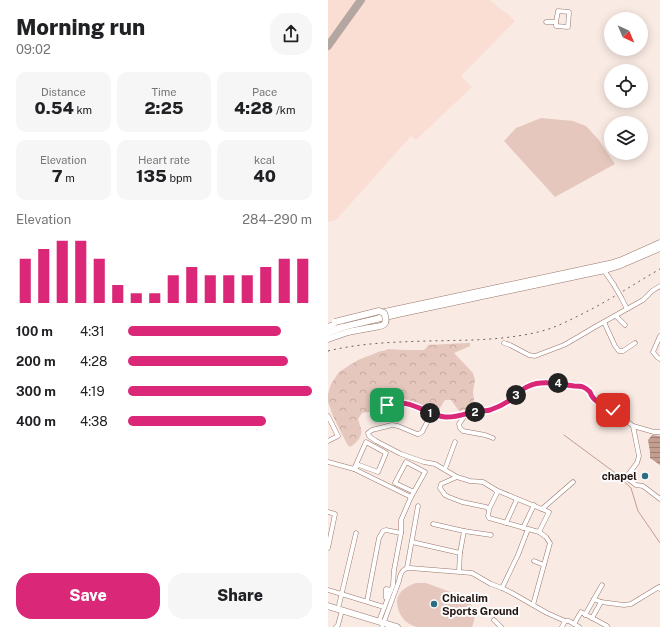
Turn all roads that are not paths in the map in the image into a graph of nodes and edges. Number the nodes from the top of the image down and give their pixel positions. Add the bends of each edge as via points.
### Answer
1 (546, 22) dead end
2 (556, 22) junction
3 (660, 243) edge
4 (660, 248) edge
5 (602, 268) junction
6 (660, 286) edge
7 (655, 289) junction
8 (660, 293) edge
9 (627, 310) junction
10 (616, 316) junction
11 (604, 322) junction
12 (328, 324) edge
13 (625, 325) dead end
14 (328, 327) edge
15 (328, 333) edge
16 (660, 336) edge
17 (328, 339) edge
18 (504, 343) dead end
19 (635, 343) dead end
20 (660, 359) edge
21 (432, 413) junction
22 (467, 414) junction
23 (328, 416) edge
24 (380, 416) dead end
25 (633, 426) junction
26 (660, 432) edge
27 (493, 438) dead end
28 (328, 441) edge
29 (455, 442) dead end
30 (329, 461) edge
31 (354, 469) junction
32 (445, 469) junction
33 (457, 477) junction
34 (573, 482) dead end
35 (496, 490) junction
36 (414, 492) junction
37 (411, 497) junction
38 (517, 499) junction
39 (660, 499) edge
40 (534, 505) junction
41 (418, 506) dead end
42 (489, 509) junction
43 (542, 509) junction
44 (328, 512) edge
45 (506, 523) junction
46 (433, 524) dead end
47 (526, 529) junction
48 (464, 531) junction
49 (539, 532) junction
50 (356, 533) dead end
51 (401, 533) junction
52 (491, 535) dead end
53 (412, 542) junction
54 (328, 548) edge
55 (460, 553) junction
56 (534, 561) dead end
57 (544, 565) junction
58 (407, 568) junction
59 (459, 571) junction
60 (602, 585) dead end
61 (502, 588) junction
62 (660, 589) edge
63 (328, 590) edge
64 (342, 594) junction
65 (594, 599) junction
66 (367, 601) junction
67 (601, 602) junction
68 (339, 605) dead end
69 (533, 605) junction
70 (328, 606) edge
71 (384, 607) junction
72 (328, 610) edge
73 (341, 614) junction
74 (585, 614) junction
75 (592, 618) junction
76 (494, 620) dead end
77 (565, 621) junction
78 (382, 624) edge
79 (574, 624) junction
80 (337, 626) edge
81 (606, 626) dead end
82 (390, 627) edge
83 (397, 627) edge
84 (501, 627) edge
85 (562, 627) edge
86 (579, 627) edge

1 - 2 street
2 - 2 street via 558,11 569,12 568,27 556,26
3 - 5 highway
4 - 5 highway via 618,266
5 - 9 street, bridge
5 - 14 highway via 362,317
5 - 15 highway via 347,326
6 - 7 street
7 - 8 street
7 - 9 street
9 - 10 street
10 - 11 street
10 - 13 street
11 - 18 street via 564,345 535,356
11 - 19 street via 614,346 619,350 623,351
12 - 17 highway, bridge via 379,311 384,313 386,321 382,326
16 - 20 street via 653,352
21 - 22 street via 445,417
21 - 24 street via 407,403 394,403 383,408
21 - 32 street via 419,434 392,425 368,433 391,449
22 - 25 street via 500,406 531,384 558,383 582,386 590,392 594,400 613,410
22 - 27 street via 459,424 462,430
23 - 28 street via 338,436
25 - 26 street
25 - 39 street via 639,456 627,476 628,479
29 - 32 street
30 - 31 street
31 - 31 street via 359,465 378,472 386,453 366,442
31 - 37 street
32 - 33 street
33 - 35 street via 483,482
33 - 42 street via 441,484 440,488 445,495
34 - 43 street
35 - 38 street
35 - 42 street
36 - 36 street via 425,472 406,462 395,483
36 - 37 street
37 - 51 street via 401,520
38 - 40 street
38 - 45 street
40 - 43 street
40 - 47 street
41 - 53 street
42 - 45 street via 489,518
43 - 49 street via 549,512
44 - 54 street via 335,514
45 - 47 street
46 - 48 street
47 - 49 street
47 - 61 street via 518,555
48 - 52 street
48 - 55 street
49 - 57 street via 550,543
50 - 64 street
51 - 66 street via 382,531
51 - 71 street via 393,585 391,590 386,589
53 - 55 street
53 - 58 street
55 - 59 street
56 - 57 street
57 - 69 street
58 - 59 street
58 - 78 street via 400,574
59 - 61 street via 472,573
60 - 65 street
61 - 69 street
62 - 67 street via 659,587 631,604
63 - 64 street
64 - 66 street
64 - 68 street
65 - 67 street
65 - 74 street
66 - 71 street
67 - 75 street
69 - 77 street
70 - 78 highway
71 - 78 street
72 - 73 highway
73 - 78 highway
73 - 80 street
74 - 75 street
74 - 79 street via 581,612
75 - 81 street
76 - 84 street
77 - 79 street
77 - 85 street
78 - 82 highway
78 - 83 highway
79 - 86 street

